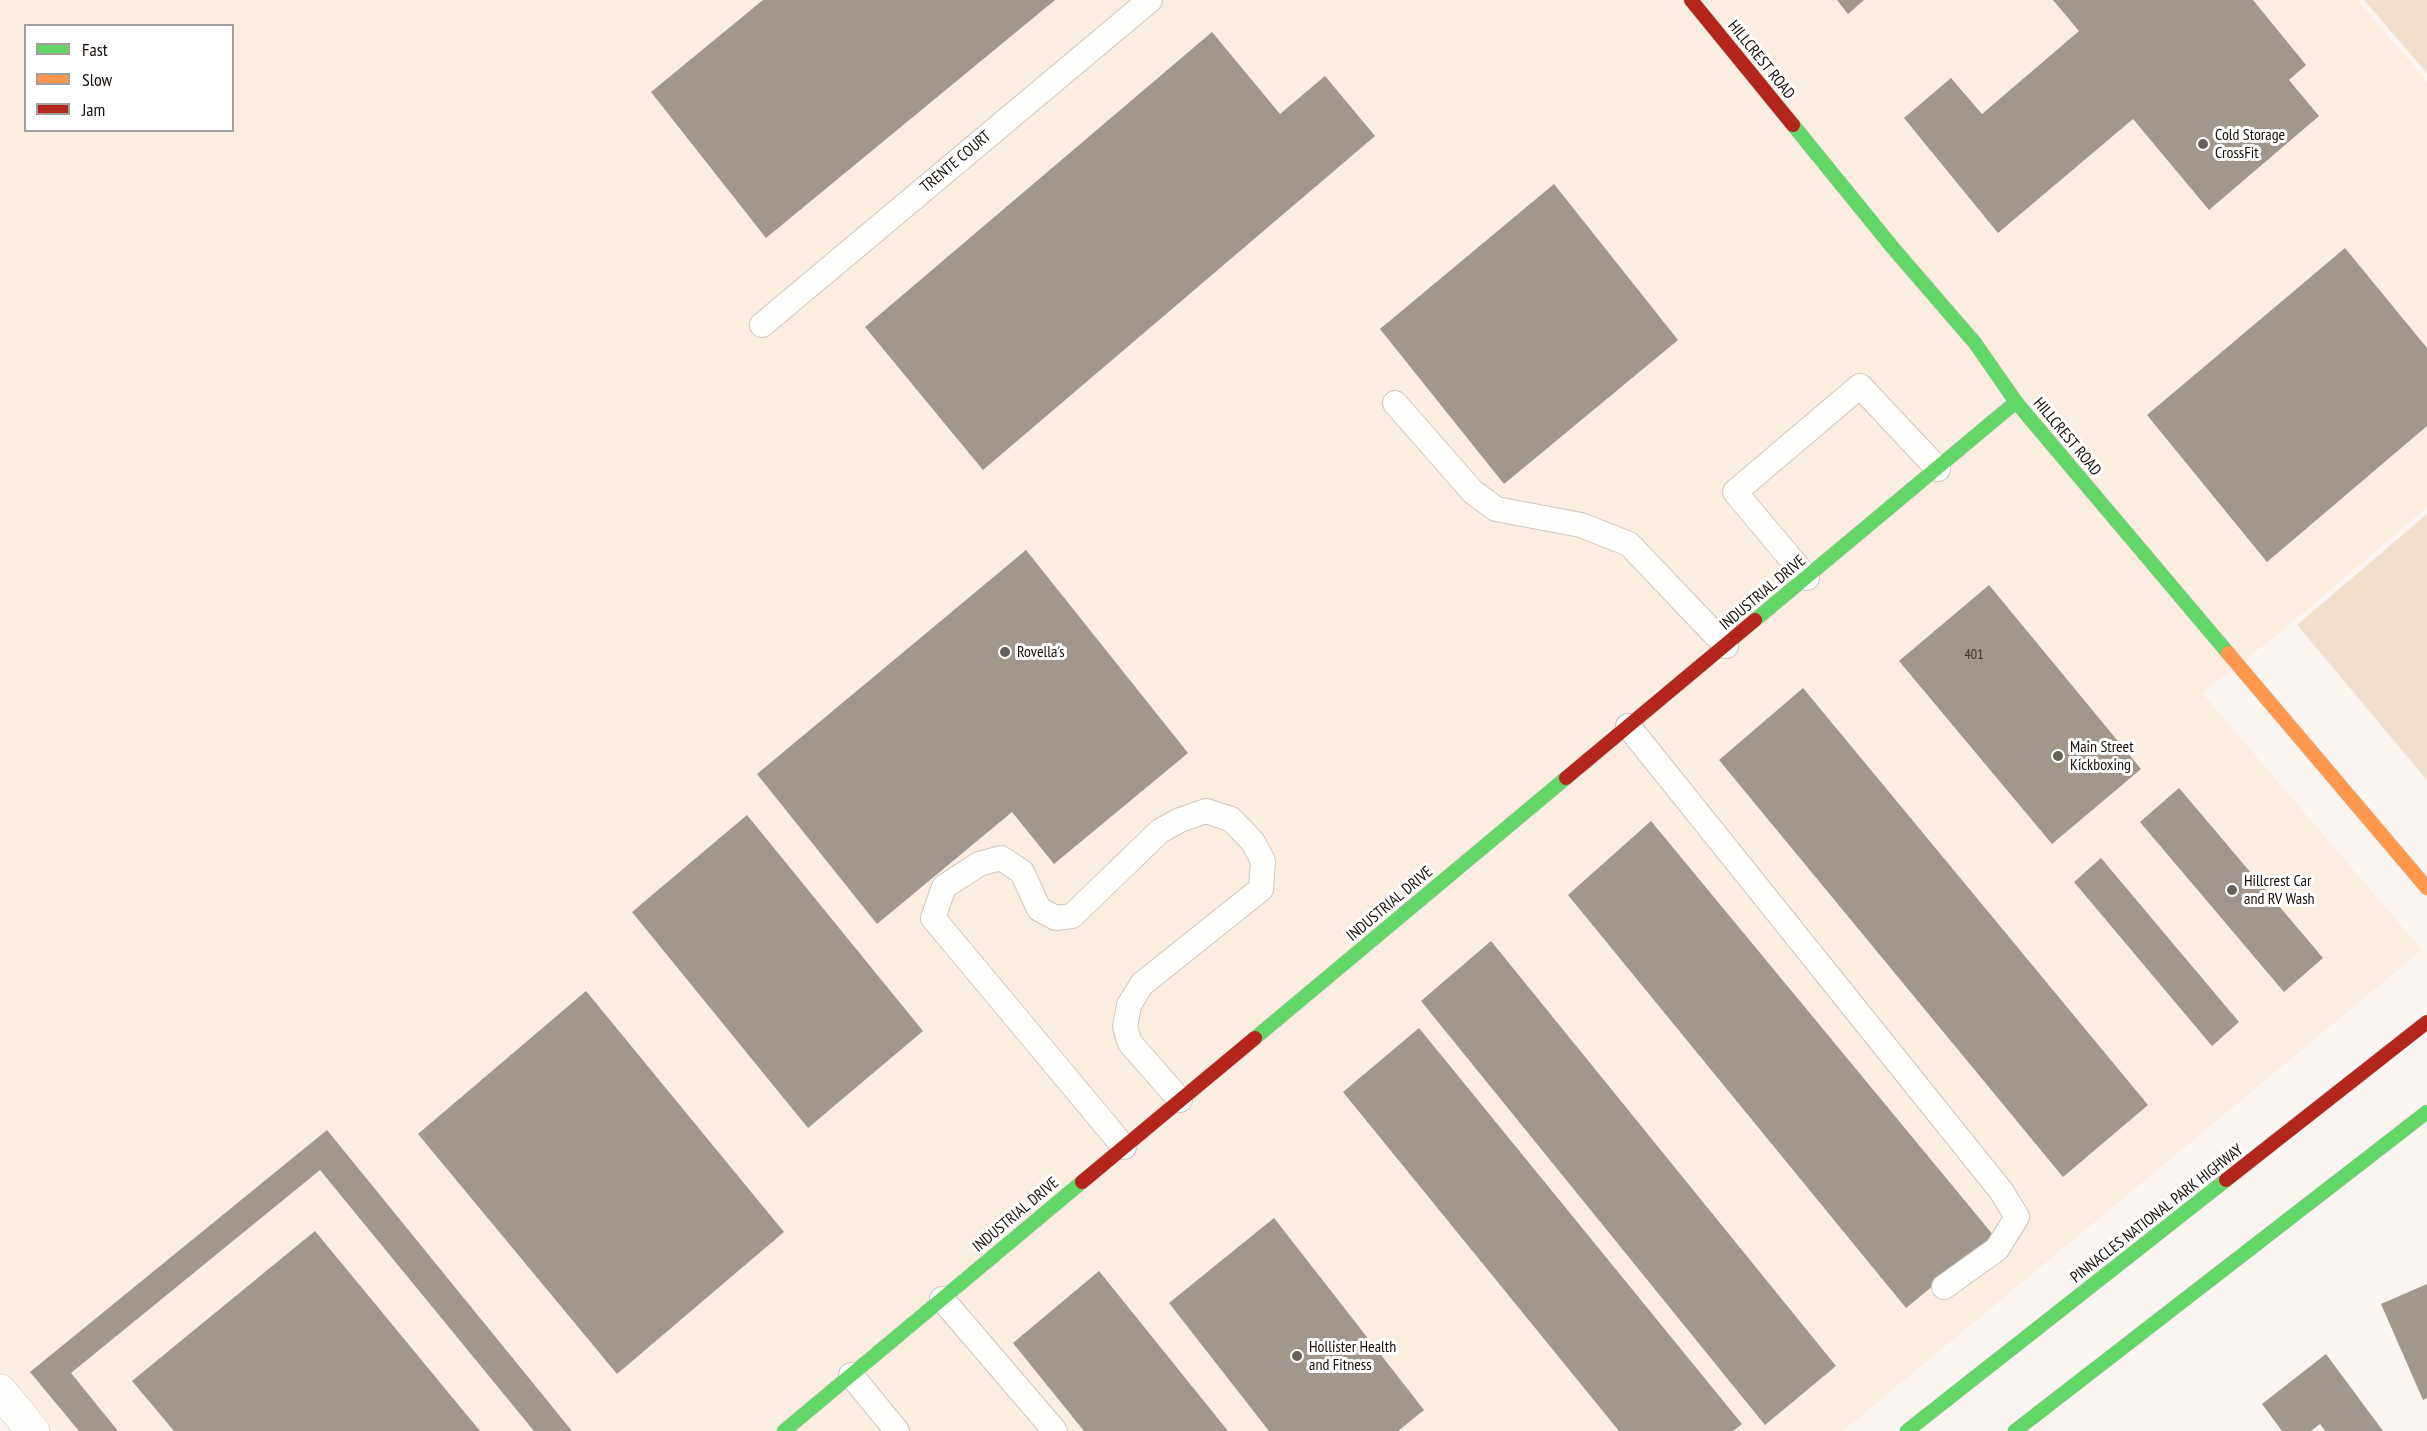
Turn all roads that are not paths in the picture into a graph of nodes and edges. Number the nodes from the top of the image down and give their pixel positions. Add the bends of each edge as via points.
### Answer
1 (1150, 0) edge
2 (1691, 0) edge
3 (762, 325) dead end
4 (2016, 402) junction
5 (1395, 403) dead end
6 (1938, 469) junction
7 (1806, 578) junction
8 (1726, 646) junction
9 (1628, 726) junction
10 (2427, 888) edge
11 (2427, 1022) edge
12 (1180, 1100) junction
13 (2427, 1112) edge
14 (1124, 1147) junction
15 (1944, 1287) dead end
16 (942, 1299) junction
17 (850, 1375) junction
18 (0, 1391) edge
19 (33, 1431) edge
20 (784, 1431) edge
21 (897, 1431) edge
22 (1055, 1431) edge
23 (1907, 1431) edge
24 (2015, 1431) edge

1 - 3 lane, TRENTE COURT
2 - 4 street, HILLCREST ROAD via 1975,344
4 - 6 street, INDUSTRIAL DRIVE
4 - 10 street, HILLCREST ROAD
5 - 8 lane via 1473,492 1496,509 1581,525 1629,544
6 - 7 street, INDUSTRIAL DRIVE
6 - 7 lane via 1860,386 1851,393 1735,492
7 - 8 street, INDUSTRIAL DRIVE
8 - 9 street, INDUSTRIAL DRIVE
9 - 12 street, INDUSTRIAL DRIVE
9 - 15 lane via 2002,1192 2017,1217 1996,1249
11 - 23 street, PINNACLES NATIONAL PARK HIGHWAY
12 - 14 street, INDUSTRIAL DRIVE
12 - 14 lane via 1130,1043 1125,1027 1129,1005 1142,984 1260,889 1263,861 1253,842 1231,819 1206,812 1160,831 1072,916 1056,918 1040,909 1022,872 1001,858 979,864 944,887 933,918
13 - 24 street
14 - 16 street, INDUSTRIAL DRIVE
16 - 17 street, INDUSTRIAL DRIVE
16 - 22 lane
17 - 20 street, INDUSTRIAL DRIVE
17 - 21 lane
18 - 19 street

